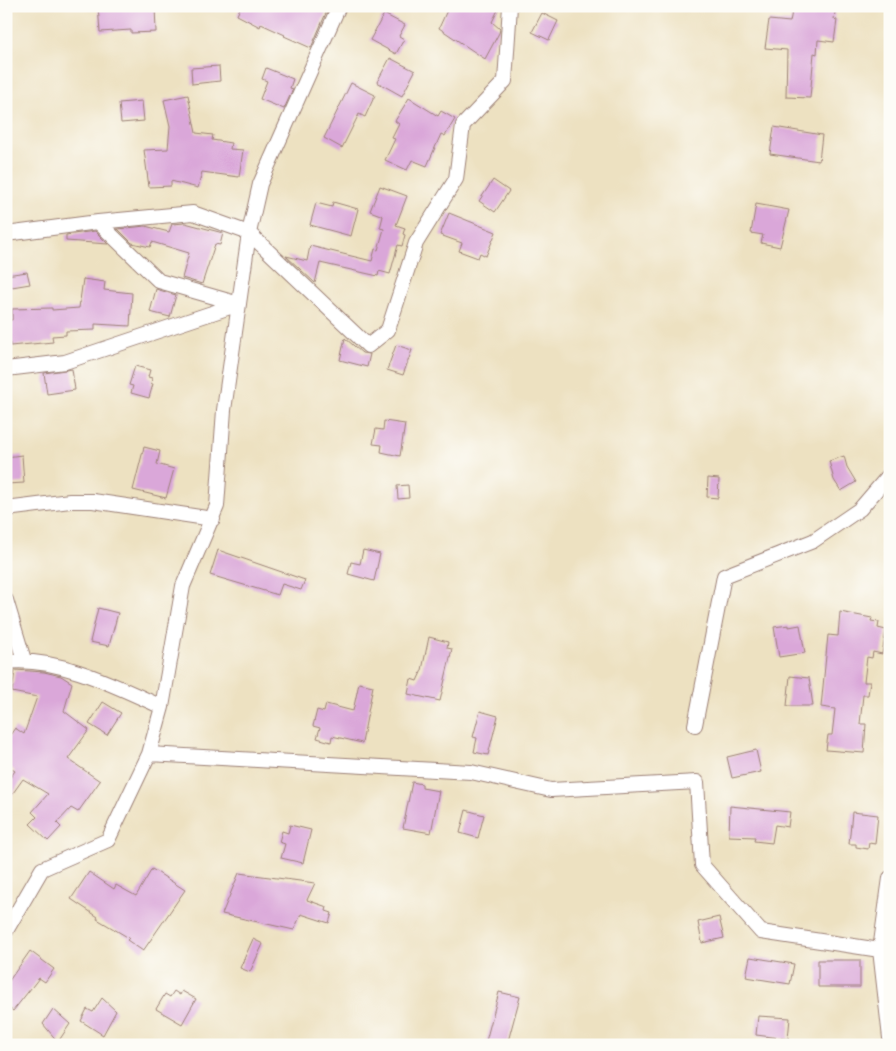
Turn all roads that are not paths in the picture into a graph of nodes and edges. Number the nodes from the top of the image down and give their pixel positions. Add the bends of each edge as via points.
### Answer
1 (339, 6) edge
2 (510, 6) edge
3 (98, 222) junction
4 (249, 233) junction
5 (6, 234) edge
6 (238, 304) junction
7 (6, 369) edge
8 (890, 474) edge
9 (6, 509) edge
10 (213, 519) junction
11 (6, 600) edge
12 (24, 660) junction
13 (6, 662) edge
14 (162, 707) junction
15 (695, 725) dead end
16 (149, 754) junction
17 (890, 878) edge
18 (6, 931) edge
19 (885, 953) edge
20 (890, 1038) edge

1 - 4 street via 260,184
2 - 4 street via 505,81 463,125 456,179 416,243 388,330 368,346
3 - 4 street via 193,213
3 - 5 street
3 - 6 street via 159,281
4 - 6 street
6 - 7 street via 65,362
6 - 10 street
8 - 15 street via 860,509 813,541 724,576
9 - 10 street via 93,501
10 - 14 street via 183,586
11 - 12 street
12 - 13 street
12 - 14 street via 88,675
14 - 16 street
16 - 18 street via 108,840 42,869
16 - 19 street via 471,772 551,790 697,782 702,865 761,932
17 - 19 street
19 - 20 street

